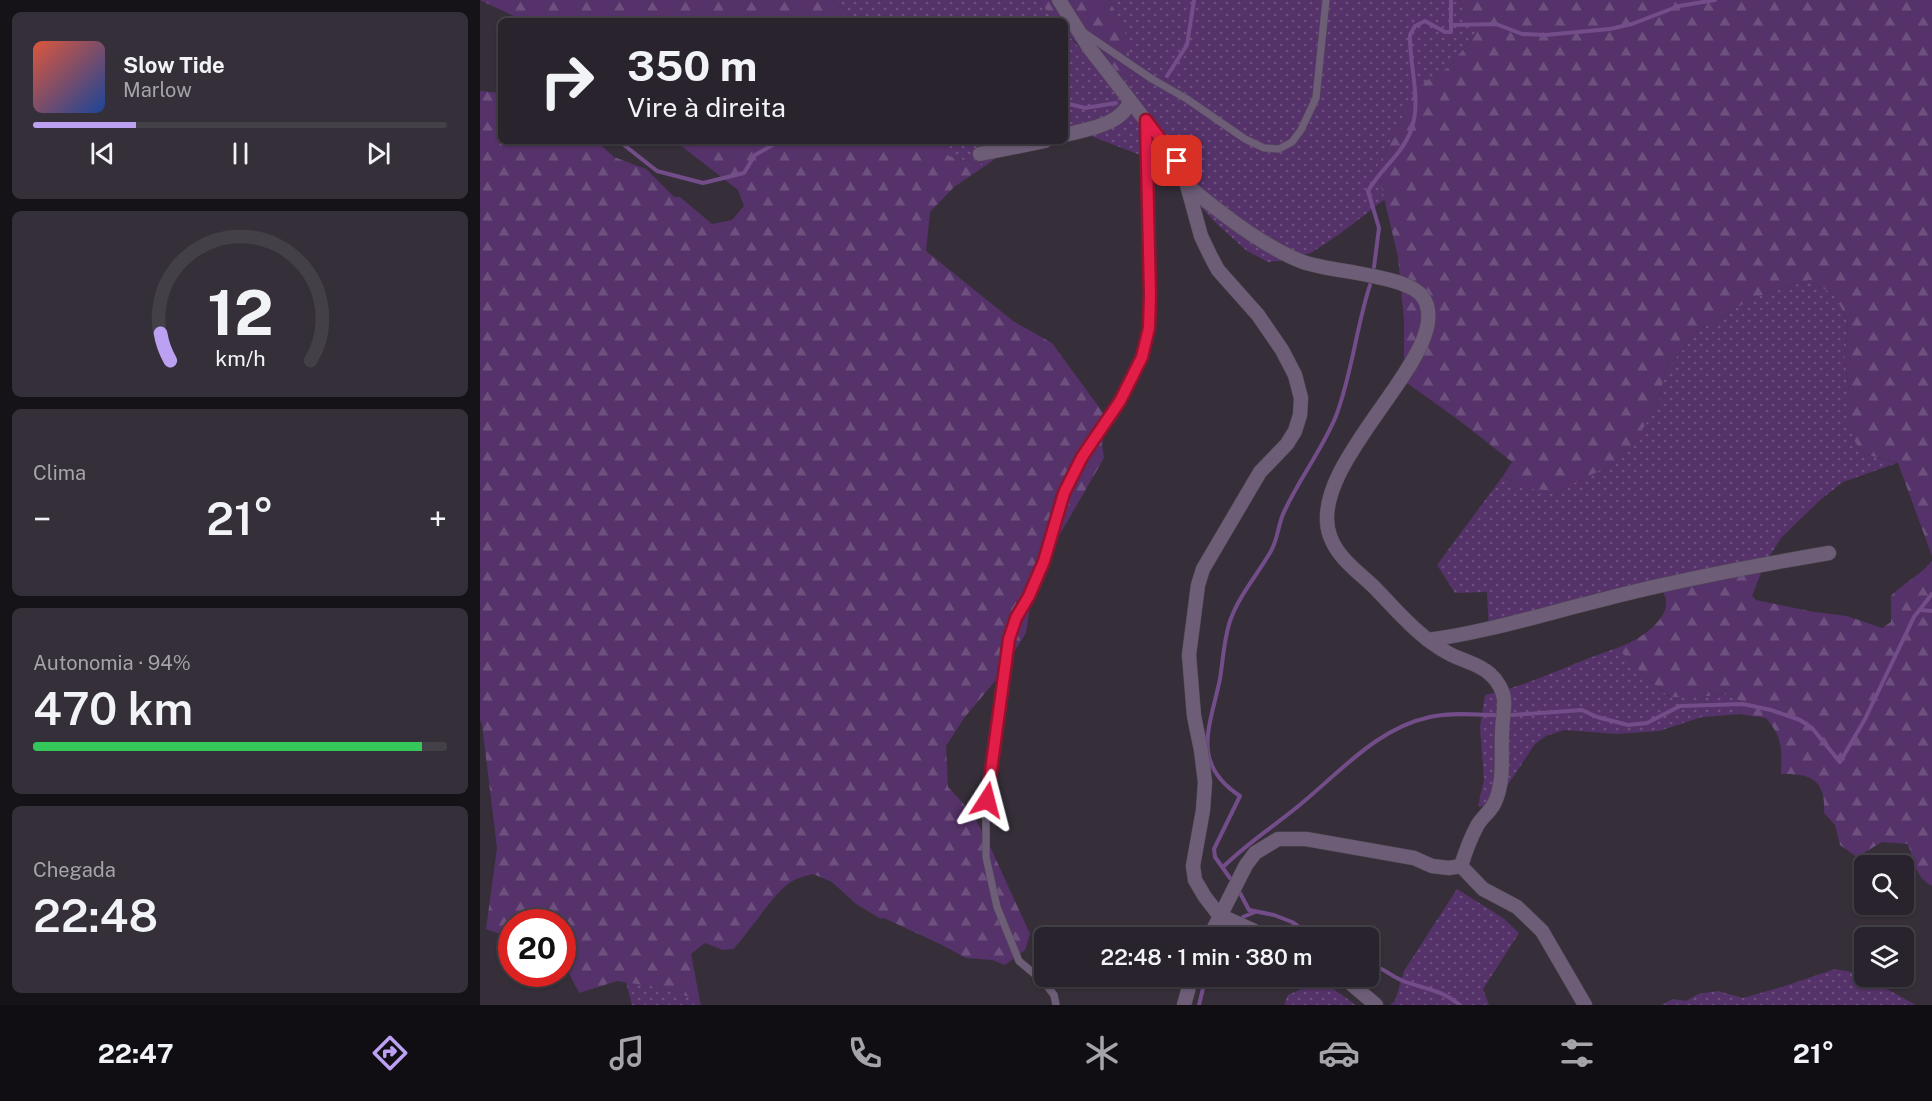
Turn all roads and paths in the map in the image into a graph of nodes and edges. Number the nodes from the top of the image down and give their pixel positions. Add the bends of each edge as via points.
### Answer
1 (1059, 0) edge
2 (1326, 0) edge
3 (1078, 28) junction
4 (1130, 100) junction
5 (1146, 120) junction
6 (1068, 134) edge
7 (1029, 144) edge
8 (980, 154) dead end
9 (1187, 185) junction
10 (1829, 552) dead end
11 (1428, 640) junction
12 (1461, 867) junction
13 (1220, 915) junction
14 (1214, 927) edge
15 (1246, 927) edge
16 (1188, 987) edge
17 (1355, 987) edge
18 (1056, 1005) edge
19 (1184, 1005) edge
20 (1376, 1005) edge
21 (1585, 1005) edge

1 - 3 street
2 - 3 lane via 1316,98 1301,130 1292,142 1279,149 1245,139
3 - 4 street
4 - 5 street
4 - 6 street via 1127,110 1117,118
5 - 9 street via 1177,161
5 - 18 lane via 1149,328 1132,379 1064,493 1044,561 1016,618 1009,639 987,800 986,857 997,907 1019,961 1044,982
7 - 8 street
9 - 11 street via 1217,210 1303,262 1410,287 1421,294 1427,305 1430,320 1417,355 1342,469 1328,508 1328,524 1342,557
9 - 13 street via 1209,255 1282,350 1301,398 1295,431 1260,472 1203,569 1198,585 1190,672 1204,782 1193,866 1199,889
10 - 11 street via 1603,599 1469,635
11 - 12 street via 1491,675 1504,699 1499,789 1494,804 1477,825
12 - 13 street via 1432,866 1414,858 1306,839 1278,839 1255,853
12 - 21 street via 1483,889 1517,906 1542,931
13 - 14 street
13 - 15 street
16 - 19 street
17 - 20 street

